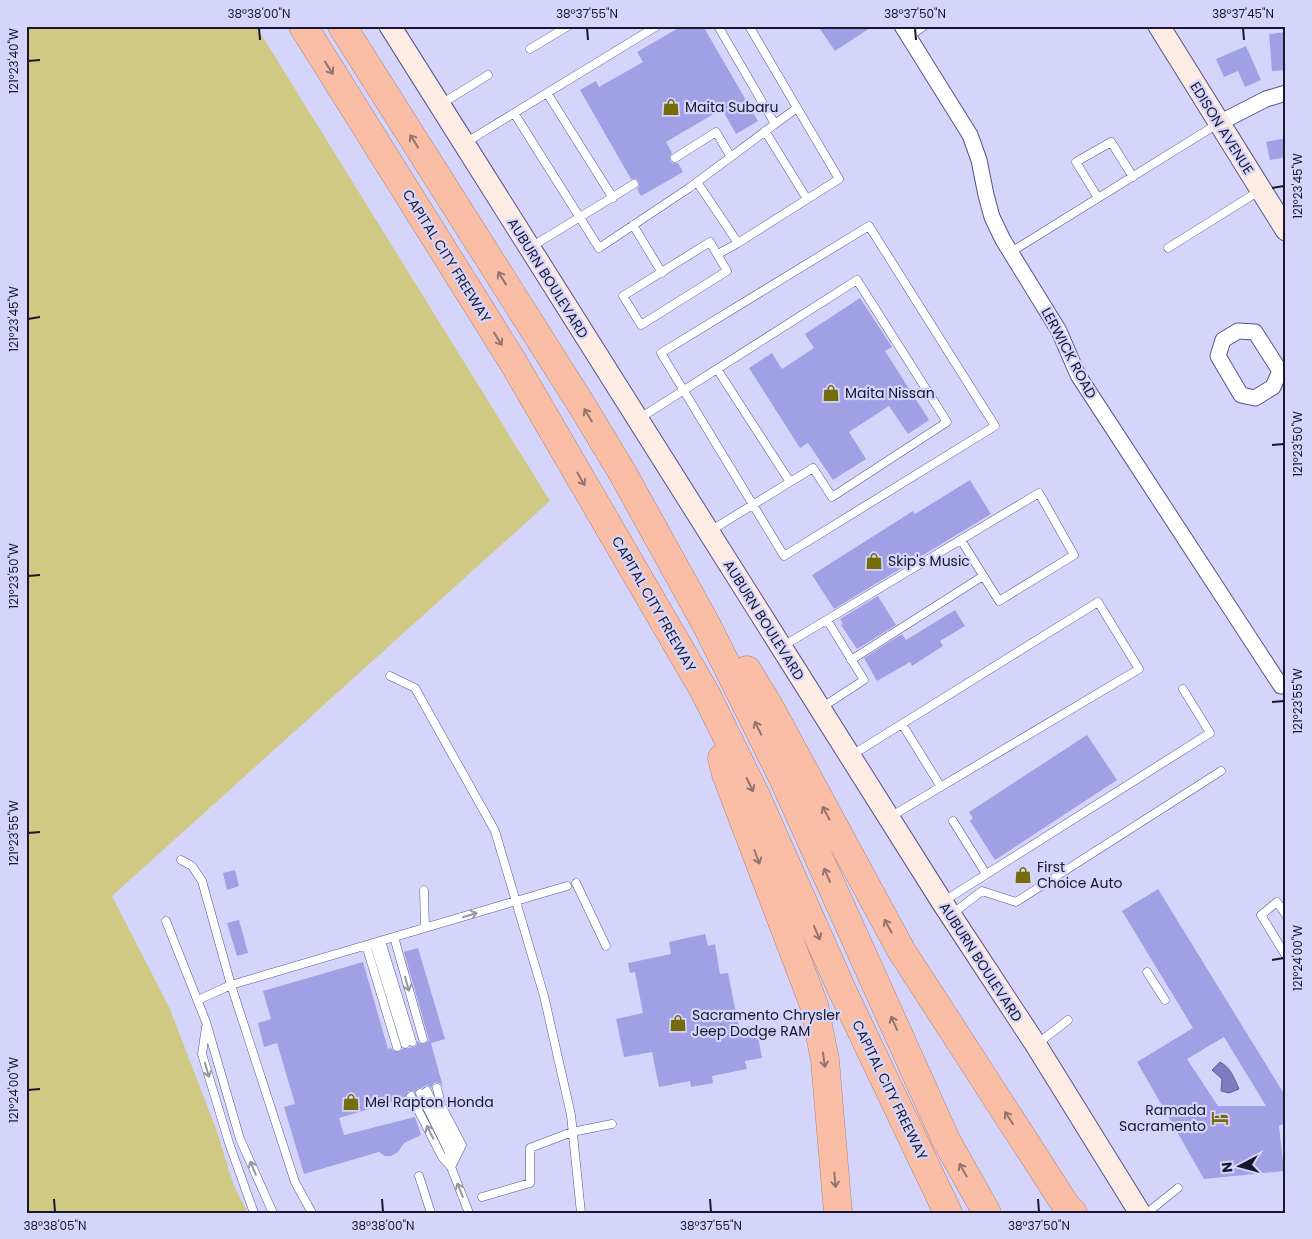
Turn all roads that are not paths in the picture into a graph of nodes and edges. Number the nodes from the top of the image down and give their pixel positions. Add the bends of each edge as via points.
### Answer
1 (303, 26) edge
2 (342, 26) edge
3 (390, 26) edge
4 (568, 26) edge
5 (657, 26) edge
6 (718, 26) edge
7 (749, 26) edge
8 (924, 26) edge
9 (1158, 26) edge
10 (905, 31) edge
11 (530, 49) dead end
12 (488, 75) dead end
13 (548, 93) junction
14 (1286, 93) edge
15 (439, 105) junction
16 (797, 108) junction
17 (514, 113) junction
18 (1220, 123) junction
19 (775, 124) junction
20 (765, 131) junction
21 (463, 144) junction
22 (731, 157) junction
23 (675, 158) dead end
24 (1132, 177) junction
25 (697, 182) junction
26 (634, 184) dead end
27 (1261, 190) junction
28 (613, 198) junction
29 (1098, 198) junction
30 (807, 199) junction
31 (580, 218) junction
32 (633, 225) junction
33 (1286, 230) edge
34 (738, 243) junction
35 (529, 248) junction
36 (1168, 248) dead end
37 (1011, 252) junction
38 (718, 254) junction
39 (662, 273) junction
40 (1279, 356) edge
41 (717, 369) junction
42 (684, 390) junction
43 (637, 420) junction
44 (622, 472) junction
45 (790, 482) junction
46 (754, 504) junction
47 (708, 532) junction
48 (961, 540) junction
49 (983, 576) junction
50 (827, 620) junction
51 (781, 647) junction
52 (852, 660) junction
53 (390, 676) dead end
54 (1286, 683) edge
55 (1183, 689) dead end
56 (706, 694) junction
57 (820, 709) junction
58 (902, 724) junction
59 (850, 756) junction
60 (1222, 771) dead end
61 (941, 787) junction
62 (889, 817) junction
63 (953, 820) dead end
64 (181, 860) dead end
65 (986, 874) junction
66 (576, 883) dead end
67 (567, 886) dead end
68 (424, 890) dead end
69 (516, 901) junction
70 (946, 908) junction
71 (1286, 915) edge
72 (166, 921) dead end
73 (425, 928) junction
74 (394, 937) junction
75 (374, 943) junction
76 (606, 946) dead end
77 (1286, 956) edge
78 (1147, 972) dead end
79 (231, 985) junction
80 (198, 1000) junction
81 (1166, 1000) dead end
82 (1068, 1020) dead end
83 (206, 1022) junction
84 (423, 1039) dead end
85 (1036, 1045) junction
86 (437, 1088) dead end
87 (423, 1092) dead end
88 (411, 1096) dead end
89 (612, 1124) dead end
90 (572, 1132) junction
91 (451, 1166) junction
92 (420, 1176) dead end
93 (1178, 1188) dead end
94 (482, 1197) dead end
95 (1069, 1211) edge
96 (254, 1213) edge
97 (273, 1213) edge
98 (312, 1213) edge
99 (431, 1213) edge
100 (470, 1213) edge
101 (581, 1213) edge
102 (838, 1213) edge
103 (948, 1213) edge
104 (987, 1213) edge
105 (1140, 1213) edge
106 (1147, 1213) edge

1 -> 56 highway, CAPITAL CITY FREEWAY via 513,362
44 -> 2 highway, CAPITAL CITY FREEWAY
3 - 15 main road, AUBURN BOULEVARD
4 - 11 lane
5 - 13 lane
6 - 19 lane
7 - 16 lane
8 - 10 lane
9 - 18 main road, EDISON AVENUE
10 - 37 street, LERWICK ROAD via 970,135 992,217
12 - 15 lane
13 - 17 lane
13 - 28 lane
14 - 18 street via 1266,99
15 - 21 main road, AUBURN BOULEVARD
16 - 19 lane
16 - 30 lane via 839,179
17 - 21 lane
17 - 31 lane
18 - 24 lane
18 - 27 main road, EDISON AVENUE
19 - 20 lane
20 - 22 lane
20 - 30 lane
21 - 35 main road, AUBURN BOULEVARD
22 - 23 lane via 716,132
22 - 25 lane
24 - 29 lane
24 - 29 lane via 1111,142 1076,162
25 - 32 lane
25 - 34 lane
26 - 28 lane
27 - 33 main road, EDISON AVENUE
27 - 36 lane
28 - 31 lane
29 - 37 lane
30 - 34 lane
31 - 32 lane via 599,248
31 - 35 lane
32 - 39 lane
34 - 38 lane
35 - 43 main road, AUBURN BOULEVARD
37 - 54 street, LERWICK ROAD via 1059,331 1078,375 1281,686
38 - 39 lane via 710,242
38 - 39 lane via 728,270 641,325 624,296
40 - 40 street via 1255,332 1238,331 1223,340 1218,356 1241,395 1255,398 1273,387 1280,371
41 - 42 lane
41 - 45 lane
41 - 45 lane via 857,280 947,422 832,497 813,468
42 - 43 lane
42 - 46 lane
42 - 46 lane via 661,353 869,226 995,426 784,556
43 - 47 main road, AUBURN BOULEVARD
95 -> 44 highway via 901,950 770,708
104 -> 44 highway, CAPITAL CITY FREEWAY via 946,1140 783,778 706,624
45 - 46 lane
46 - 47 lane
47 - 51 main road, AUBURN BOULEVARD
48 - 49 lane
48 - 49 lane via 1040,493 1074,555 999,601
48 - 50 lane
49 - 52 lane
50 - 51 lane
50 - 52 lane
51 - 57 main road, AUBURN BOULEVARD
52 - 57 lane via 864,680
53 - 69 lane via 415,688 495,831
55 - 65 lane via 1210,733
56 -> 102 highway via 726,774 814,1005 825,1060
56 -> 103 highway, CAPITAL CITY FREEWAY
57 - 59 main road, AUBURN BOULEVARD
58 - 59 lane
58 - 61 lane
58 - 61 lane via 1098,602 1139,669
59 - 62 main road, AUBURN BOULEVARD
60 - 70 lane via 1016,902 982,891
61 - 62 lane
62 - 70 main road, AUBURN BOULEVARD
63 - 65 lane
64 - 79 lane via 192,866 202,881
65 - 70 lane
66 - 76 lane
67 - 69 lane
68 - 73 lane
73 -> 69 lane
69 - 90 lane via 544,996
70 - 85 main road, AUBURN BOULEVARD
71 - 77 lane via 1277,902 1261,915
72 - 80 lane
73 - 74 lane
74 - 75 lane
74 -> 84 lane
75 - 75 lane via 404,1044
75 - 79 lane
78 - 81 lane
79 - 80 lane
79 - 98 lane via 294,1182
80 - 83 lane
82 - 85 lane
83 -> 96 lane via 202,1054 228,1143
97 -> 83 lane via 240,1139
85 - 105 main road, AUBURN BOULEVARD
86 - 91 lane via 441,1105 462,1145
87 - 91 lane via 455,1148
91 -> 88 lane via 442,1157
89 - 90 lane
90 - 94 lane via 530,1148 530,1183
90 - 101 lane
100 -> 91 lane
92 - 99 lane
93 - 106 lane

